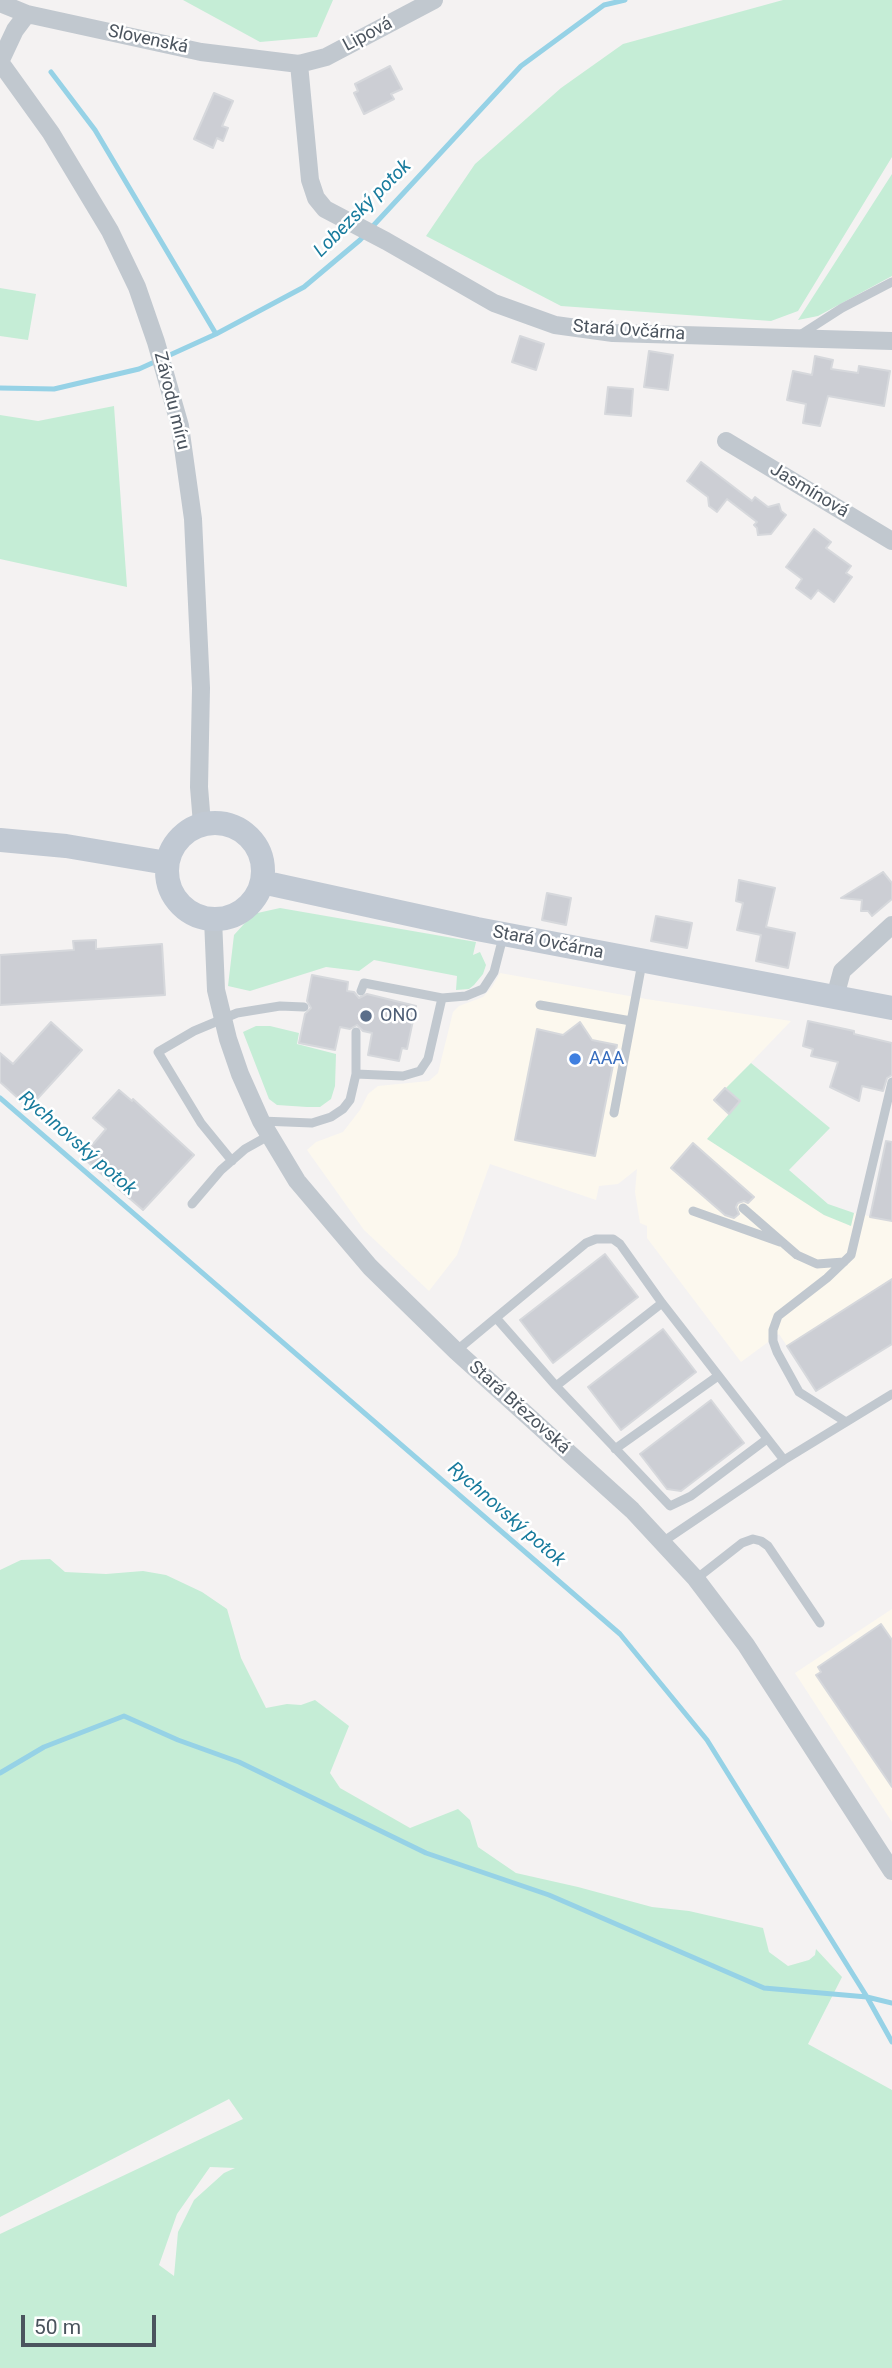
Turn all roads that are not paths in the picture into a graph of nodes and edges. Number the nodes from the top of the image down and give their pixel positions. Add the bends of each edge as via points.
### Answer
1 (434, 0) edge
2 (0, 3) edge
3 (27, 14) junction
4 (0, 62) edge
5 (299, 64) junction
6 (892, 282) edge
7 (795, 338) junction
8 (892, 341) edge
9 (726, 441) dead end
10 (892, 541) edge
11 (202, 824) junction
12 (0, 840) edge
13 (167, 863) junction
14 (262, 882) junction
15 (214, 919) junction
16 (892, 925) edge
17 (504, 934) junction
18 (642, 961) junction
19 (361, 991) dead end
20 (835, 997) junction
21 (442, 998) junction
22 (540, 1005) dead end
23 (304, 1007) dead end
24 (892, 1009) edge
25 (222, 1018) junction
26 (631, 1021) junction
27 (355, 1032) dead end
28 (356, 1074) junction
29 (892, 1083) edge
30 (614, 1113) dead end
31 (265, 1128) junction
32 (232, 1161) junction
33 (192, 1204) dead end
34 (743, 1208) dead end
35 (693, 1211) dead end
36 (785, 1244) junction
37 (844, 1262) junction
38 (662, 1304) junction
39 (496, 1319) junction
40 (457, 1351) junction
41 (718, 1376) junction
42 (556, 1386) junction
43 (892, 1394) edge
44 (846, 1423) junction
45 (768, 1439) junction
46 (615, 1449) junction
47 (784, 1460) junction
48 (661, 1543) junction
49 (696, 1579) junction
50 (820, 1623) dead end
51 (892, 1871) edge

1 - 5 street, Lipová via 326,57
2 - 3 street, Slovenská
3 - 4 street
3 - 5 street, Slovenská via 201,52
4 - 11 street, Závodu míru via 51,133 104,221 136,287 180,426 192,519
5 - 7 street, Stará Ovčárna via 310,180 316,198 325,209 494,303 555,325 613,333
6 - 7 lane
7 - 8 street, Stará Ovčárna
9 - 10 street, Jasmínová
11 - 13 main road via 180,836
11 - 14 main road via 228,824 247,834 261,856
12 - 13 main road
13 - 15 main road via 168,883 177,902 194,914
14 - 15 main road via 246,908
14 - 17 main road, Stará Ovčárna
15 - 25 street, Stará Březovská via 214,974
16 - 20 street via 842,971
17 - 18 main road, Stará Ovčárna
17 - 21 lane via 494,972 483,989
18 - 20 main road, Stará Ovčárna
18 - 26 lane
19 - 21 lane via 363,983
20 - 24 main road, Stará Ovčárna
21 - 28 lane via 428,1059 420,1071 403,1076
22 - 26 lane
23 - 25 lane via 260,1008
25 - 31 street, Stará Březovská via 240,1074
25 - 32 lane via 158,1052 201,1123
26 - 30 lane
27 - 28 lane
28 - 31 lane via 350,1100 331,1117
29 - 37 lane via 851,1255
31 - 32 lane
31 - 40 street, Stará Březovská via 297,1181 370,1267
32 - 33 lane
34 - 36 lane
35 - 36 lane
36 - 37 lane via 817,1264
37 - 44 lane via 778,1316 773,1341 799,1392
38 - 39 lane via 620,1244 605,1238 586,1243
38 - 41 lane
38 - 42 lane
39 - 40 lane
39 - 42 lane
40 - 48 street, Stará Březovská via 632,1510
41 - 45 lane
41 - 46 lane
42 - 46 lane
43 - 44 lane
44 - 47 lane
45 - 46 lane via 691,1496 670,1506
45 - 47 lane
47 - 48 lane
48 - 49 street, Stará Březovská
49 - 50 lane via 743,1544 761,1541
49 - 51 street, Stará Březovská via 746,1645

